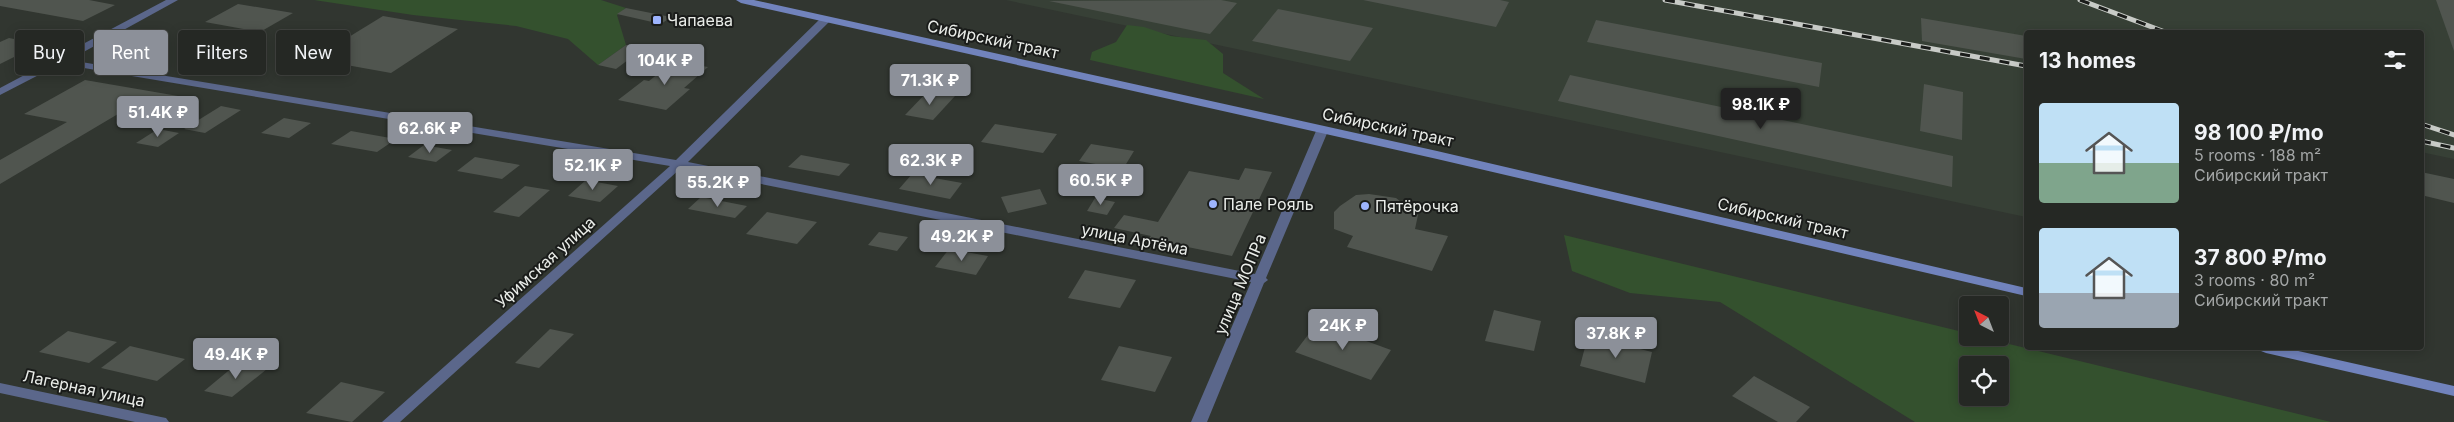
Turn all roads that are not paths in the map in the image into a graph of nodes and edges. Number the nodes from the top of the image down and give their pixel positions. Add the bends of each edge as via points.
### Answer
1 (173, 0) edge
2 (741, 0) edge
3 (825, 20) junction
4 (84, 47) edge
5 (84, 65) edge
6 (32, 75) edge
7 (0, 92) edge
8 (1322, 131) junction
9 (679, 164) junction
10 (1261, 280) junction
11 (2024, 292) edge
12 (2275, 350) edge
13 (0, 388) edge
14 (2454, 391) edge
15 (161, 422) edge
16 (390, 422) edge
17 (1199, 422) edge

1 - 4 street
2 - 3 main road, Сибирский тракт
3 - 8 main road, Сибирский тракт
3 - 9 street, Уфимская улица
5 - 9 street, улица Артёма
6 - 7 street
8 - 10 street, улица МОПРа
8 - 11 main road, Сибирский тракт
9 - 10 street, улица Артёма
9 - 16 street, Уфимская улица
10 - 17 street, улица МОПРа
12 - 14 main road
13 - 15 street, Лагерная улица

